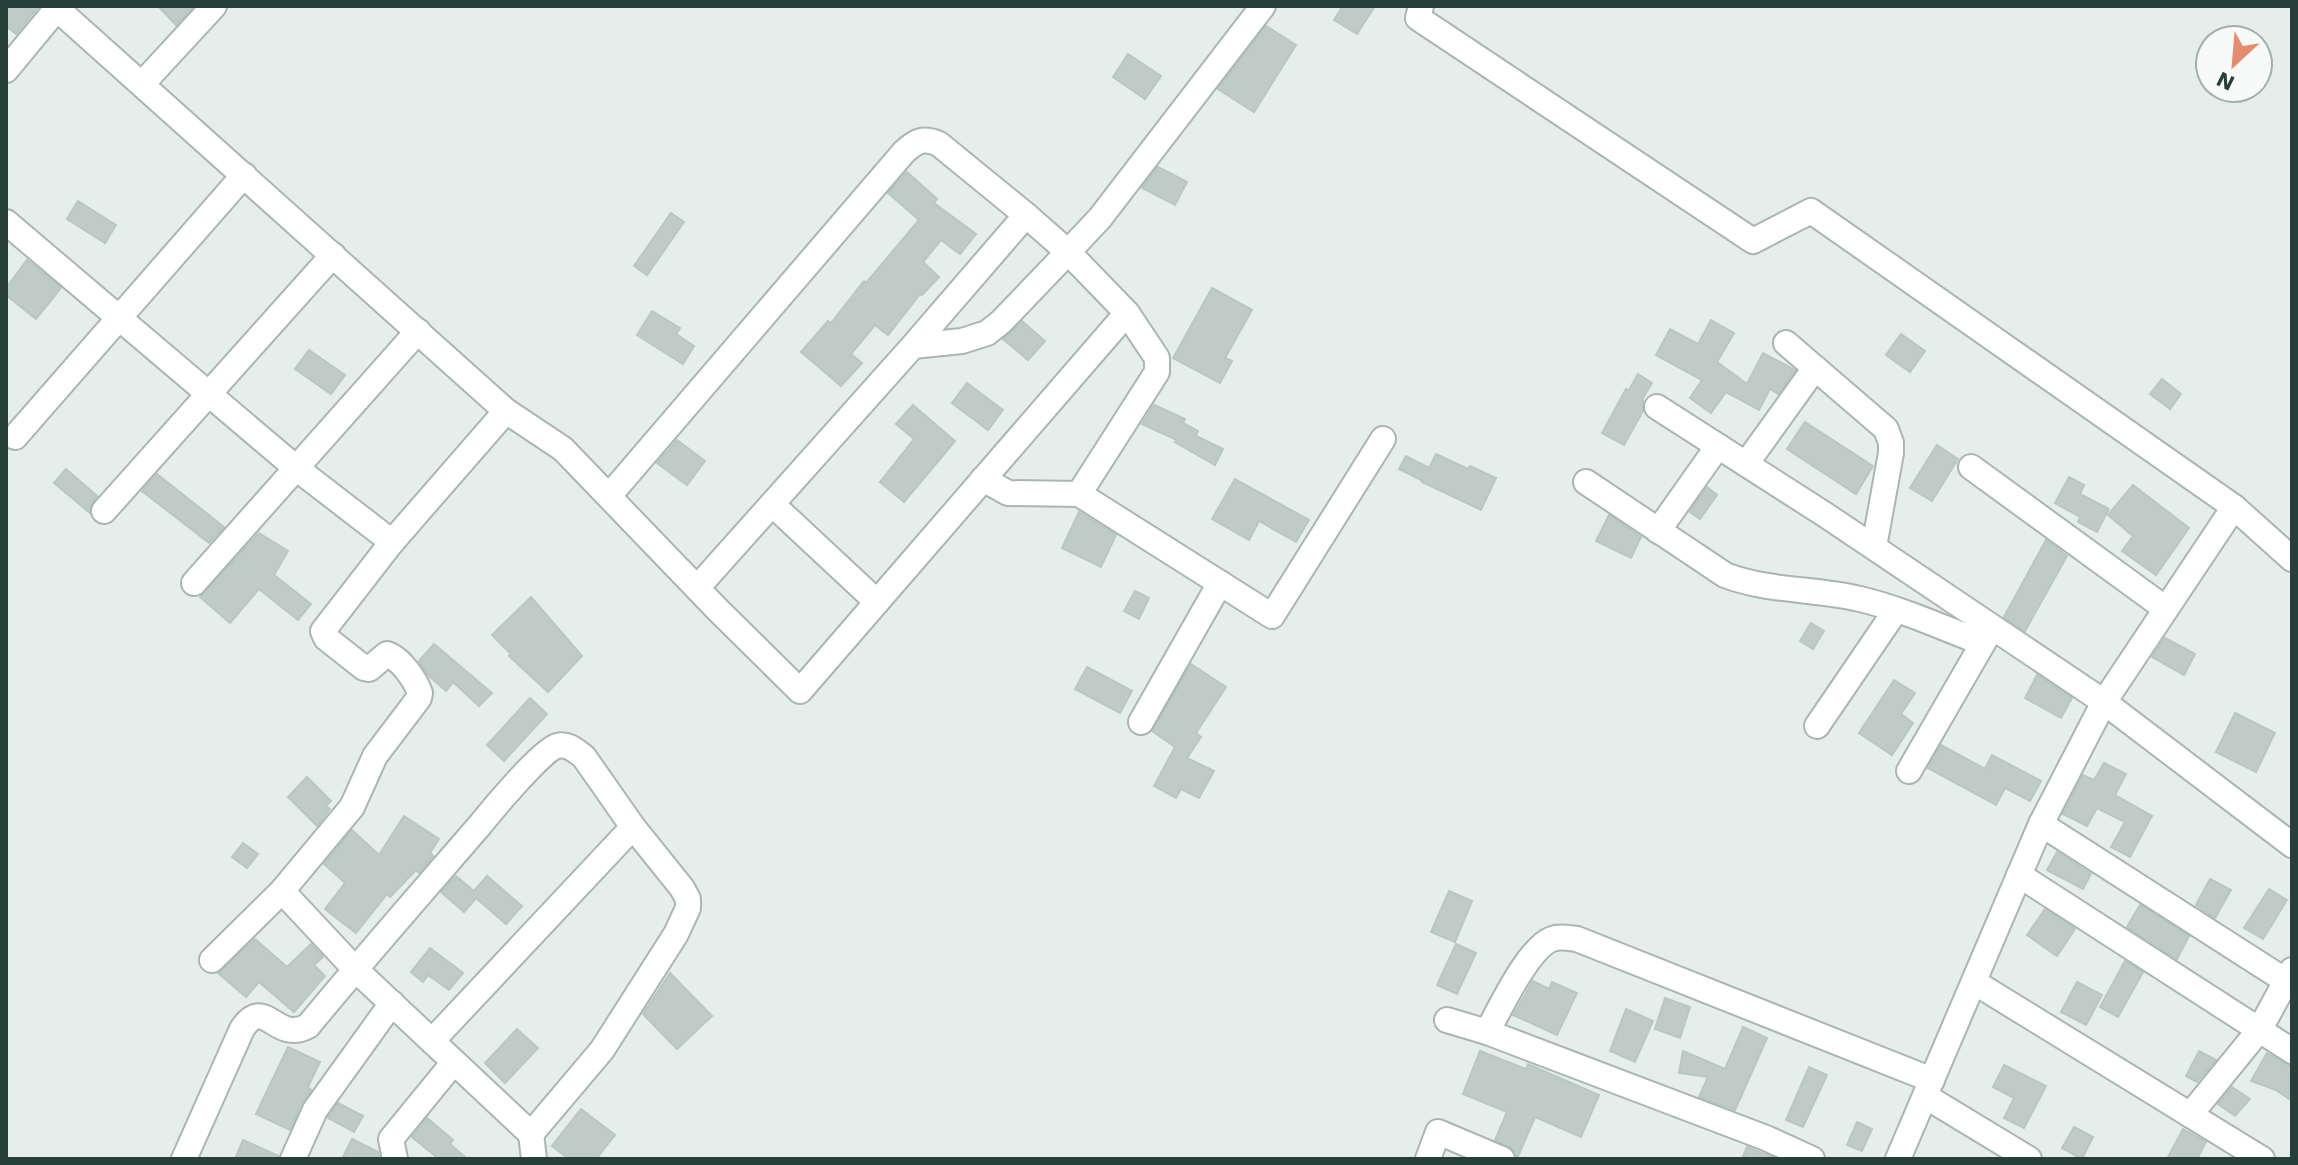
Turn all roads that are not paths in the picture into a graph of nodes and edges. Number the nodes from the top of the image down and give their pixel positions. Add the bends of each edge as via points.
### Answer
1 (214, 6) edge
2 (1263, 6) edge
3 (57, 7) edge
4 (1414, 10) edge
5 (6, 70) edge
6 (142, 84) junction
7 (244, 175) junction
8 (1026, 215) junction
9 (6, 222) edge
10 (1068, 252) junction
11 (333, 255) junction
12 (1127, 313) junction
13 (119, 318) junction
14 (418, 331) junction
15 (1786, 343) dead end
16 (913, 346) junction
17 (1815, 368) junction
18 (208, 395) junction
19 (1657, 407) dead end
20 (506, 411) junction
21 (15, 437) dead end
22 (1383, 439) dead end
23 (1718, 446) junction
24 (1746, 464) junction
25 (1971, 467) dead end
26 (296, 468) junction
27 (983, 479) junction
28 (1586, 482) dead end
29 (1079, 494) junction
30 (609, 496) junction
31 (772, 504) junction
32 (2234, 507) junction
33 (104, 511) dead end
34 (1658, 531) junction
35 (392, 542) junction
36 (1874, 547) junction
37 (2292, 559) edge
38 (194, 583) dead end
39 (1220, 583) junction
40 (697, 588) junction
41 (877, 602) junction
42 (2166, 609) junction
43 (1896, 610) junction
44 (1988, 635) junction
45 (2104, 702) junction
46 (1141, 722) dead end
47 (1817, 726) dead end
48 (1909, 771) dead end
49 (2041, 824) junction
50 (633, 827) junction
51 (2292, 845) edge
52 (2019, 875) junction
53 (282, 891) junction
54 (212, 960) dead end
55 (355, 969) junction
56 (2289, 976) edge
57 (1974, 982) junction
58 (392, 1003) junction
59 (1447, 1020) dead end
60 (2260, 1029) junction
61 (1487, 1032) junction
62 (432, 1041) junction
63 (2292, 1051) edge
64 (454, 1062) junction
65 (1929, 1088) junction
66 (2190, 1115) junction
67 (531, 1134) junction
68 (1904, 1156) edge
69 (184, 1159) edge
70 (293, 1159) edge
71 (395, 1159) edge
72 (534, 1159) edge
73 (1428, 1159) edge
74 (1502, 1159) edge
75 (1812, 1159) edge
76 (2029, 1159) edge
77 (2262, 1159) edge

1 - 6 street
2 - 10 street
3 - 5 street
3 - 6 street
4 - 32 street via 1753,241 1811,211
6 - 7 street
7 - 11 street
7 - 13 street
8 - 10 street
8 - 16 street
8 - 30 street via 939,144 929,139 915,142
9 - 13 street
10 - 12 street
10 - 16 street via 987,333
11 - 14 street
11 - 18 street
12 - 27 street
12 - 29 street via 1157,358 1157,372
13 - 18 street
13 - 21 street
14 - 20 street
14 - 26 street
15 - 17 street
16 - 31 street
17 - 24 street
17 - 36 street via 1889,435 1891,453
18 - 26 street
18 - 33 street
19 - 23 street
20 - 30 street via 563,449
20 - 35 street
22 - 39 street via 1272,616
23 - 24 street
23 - 34 street
24 - 36 street
25 - 42 street
26 - 35 street
26 - 38 street
27 - 29 street via 1008,493
27 - 41 street
28 - 34 street
29 - 39 street
30 - 40 street
31 - 40 street
31 - 41 street
32 - 37 street
32 - 42 street
34 - 43 street via 1745,583 1860,599
35 - 53 street via 322,633 364,668 387,654 393,656 416,682 419,698 375,756 352,807
36 - 44 street
39 - 46 street
40 - 41 street via 800,691
42 - 45 street
43 - 44 street
43 - 47 street
44 - 45 street
44 - 48 street
45 - 49 street
45 - 51 street
49 - 52 street
49 - 56 street
50 - 55 street via 584,757 557,746 505,796
50 - 62 street
50 - 67 street via 682,888 688,908 602,1050
52 - 57 street
52 - 60 street
53 - 54 street
53 - 55 street
55 - 58 street
55 - 69 street via 299,1031 256,1016 249,1019
56 - 60 street
57 - 65 street
57 - 66 street
58 - 62 street
58 - 70 street via 315,1110
59 - 61 street
60 - 63 street
60 - 66 street
61 - 65 street via 1534,952 1562,937
61 - 75 street
62 - 64 street
64 - 67 street
64 - 71 street via 391,1139
65 - 68 street
65 - 76 street
66 - 77 street
67 - 72 street
73 - 74 street via 1438,1132

